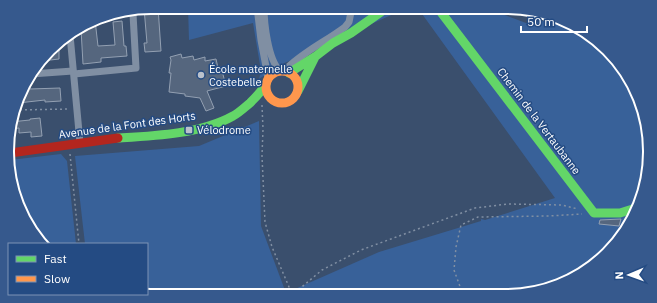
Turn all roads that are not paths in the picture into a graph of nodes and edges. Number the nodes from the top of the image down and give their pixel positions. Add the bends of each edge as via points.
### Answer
1 (258, 14) edge
2 (265, 14) edge
3 (351, 14) edge
4 (378, 14) edge
5 (442, 14) edge
6 (133, 16) edge
7 (70, 40) edge
8 (316, 56) junction
9 (73, 72) junction
10 (284, 72) junction
11 (38, 74) edge
12 (267, 82) junction
13 (298, 91) junction
14 (272, 100) junction
15 (243, 108) junction
16 (80, 143) junction
17 (14, 152) edge
18 (630, 210) edge

1 - 12 street
2 - 10 street via 267,38 275,64
3 - 10 street via 345,27
4 - 8 main road
5 - 18 main road, Chemin de la Vertaubanne via 594,213 620,213
6 - 9 street via 136,68
7 - 9 street
8 - 10 main road
8 - 13 main road
9 - 11 street
9 - 16 street
10 - 12 main road via 271,75
10 - 13 main road via 294,77
12 - 14 main road via 267,95
12 - 15 main road, Avenue de la Font des Horts via 262,91
13 - 14 main road via 293,99 285,103 276,103
14 - 15 main road, Avenue de la Font des Horts via 262,100
15 - 16 main road, Avenue de la Font des Horts via 233,116 201,128
16 - 17 main road, Avenue de la Font des Horts

